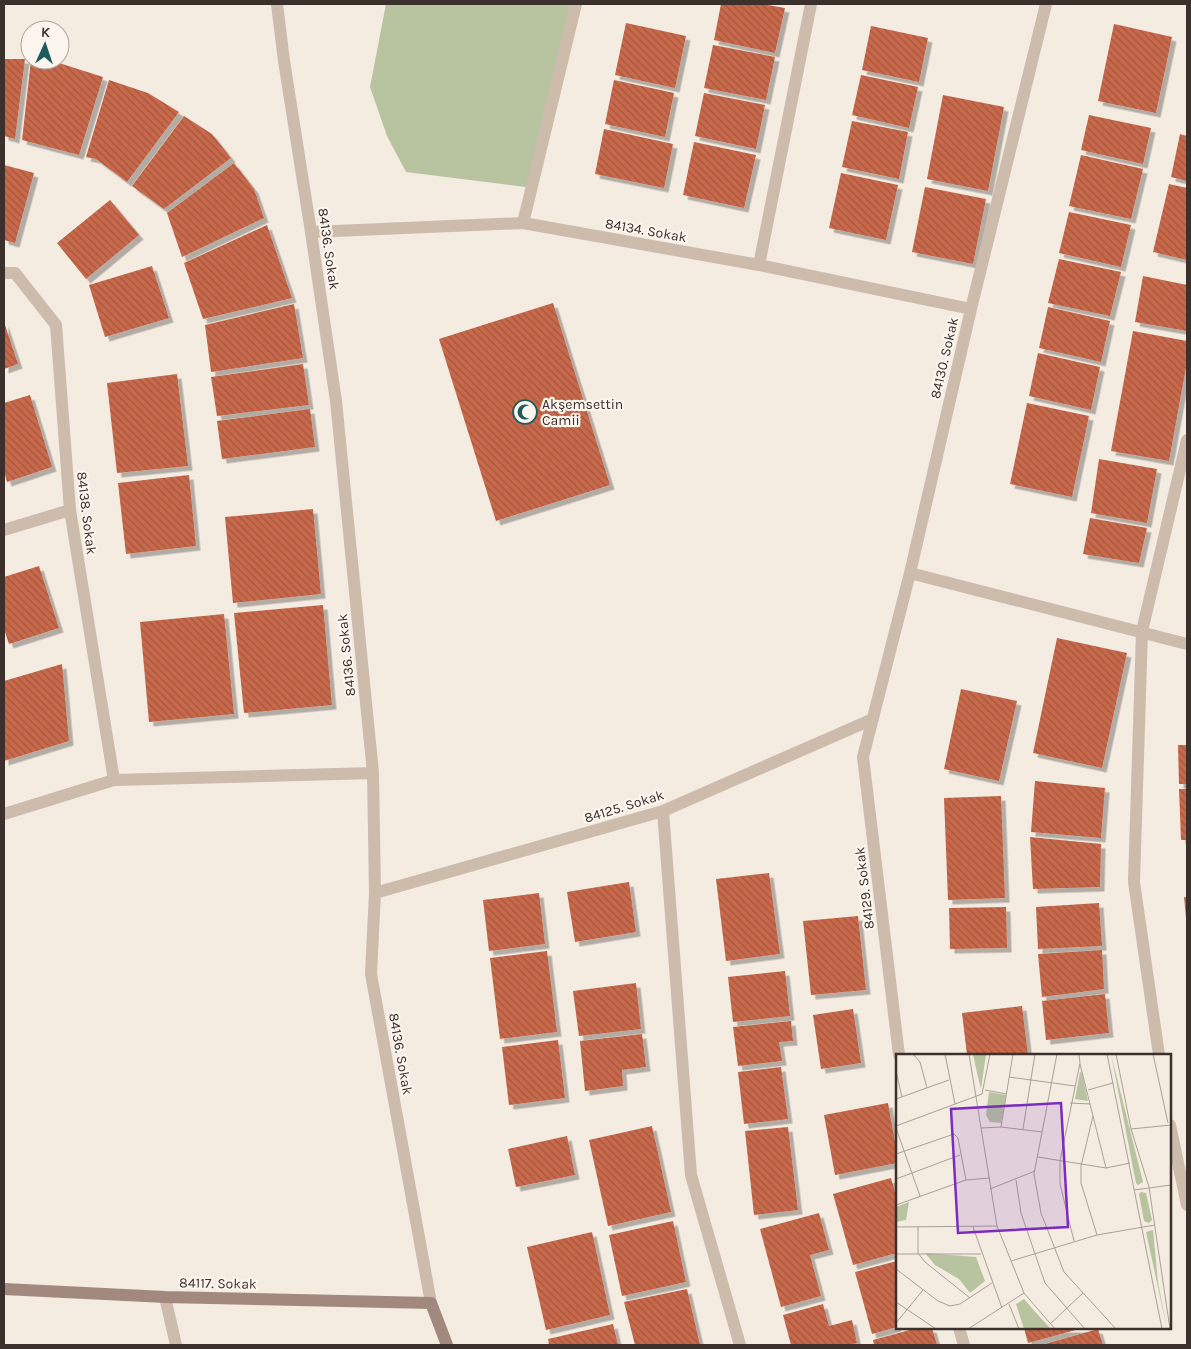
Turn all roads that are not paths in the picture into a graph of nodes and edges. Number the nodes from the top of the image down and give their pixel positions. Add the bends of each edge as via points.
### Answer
1 (277, 4) edge
2 (576, 4) edge
3 (811, 4) edge
4 (1046, 4) edge
5 (523, 223) junction
6 (312, 232) junction
7 (759, 265) junction
8 (4, 272) edge
9 (971, 308) junction
10 (1187, 440) edge
11 (70, 510) junction
12 (4, 530) edge
13 (910, 573) junction
14 (1142, 631) junction
15 (1187, 644) edge
16 (873, 719) junction
17 (374, 773) junction
18 (114, 780) junction
19 (663, 811) junction
20 (4, 814) edge
21 (375, 894) junction
22 (899, 1054) edge
23 (1159, 1054) edge
24 (1171, 1129) edge
25 (1187, 1205) edge
26 (4, 1289) edge
27 (165, 1297) junction
28 (431, 1303) junction
29 (959, 1329) edge
30 (176, 1345) edge
31 (447, 1345) edge
32 (740, 1345) edge
33 (964, 1345) edge

1 - 6 street, 84136. Sokak
2 - 5 street
3 - 7 street
4 - 9 street, 84130. Sokak
5 - 6 street, 84134. Sokak
5 - 7 street, 84134. Sokak
6 - 17 street, 84136. Sokak via 336,401
7 - 9 street, 84134. Sokak
8 - 11 street, 84138. Sokak via 15,273 56,325
9 - 13 street, 84130. Sokak
10 - 14 street
11 - 12 street
11 - 18 street, 84138. Sokak
13 - 14 street
13 - 16 street, 84130. Sokak
14 - 15 street
14 - 23 street via 1134,882
16 - 19 street, 84125. Sokak
16 - 22 street, 84129. Sokak via 863,756
17 - 18 street
17 - 21 street, 84136. Sokak
18 - 20 street
19 - 21 street, 84125. Sokak
19 - 32 street via 690,1175
21 - 28 street, 84136. Sokak via 372,974
24 - 25 street
26 - 27 main road, 84117. Sokak
27 - 28 main road, 84117. Sokak
27 - 30 street
28 - 31 main road
29 - 33 street

